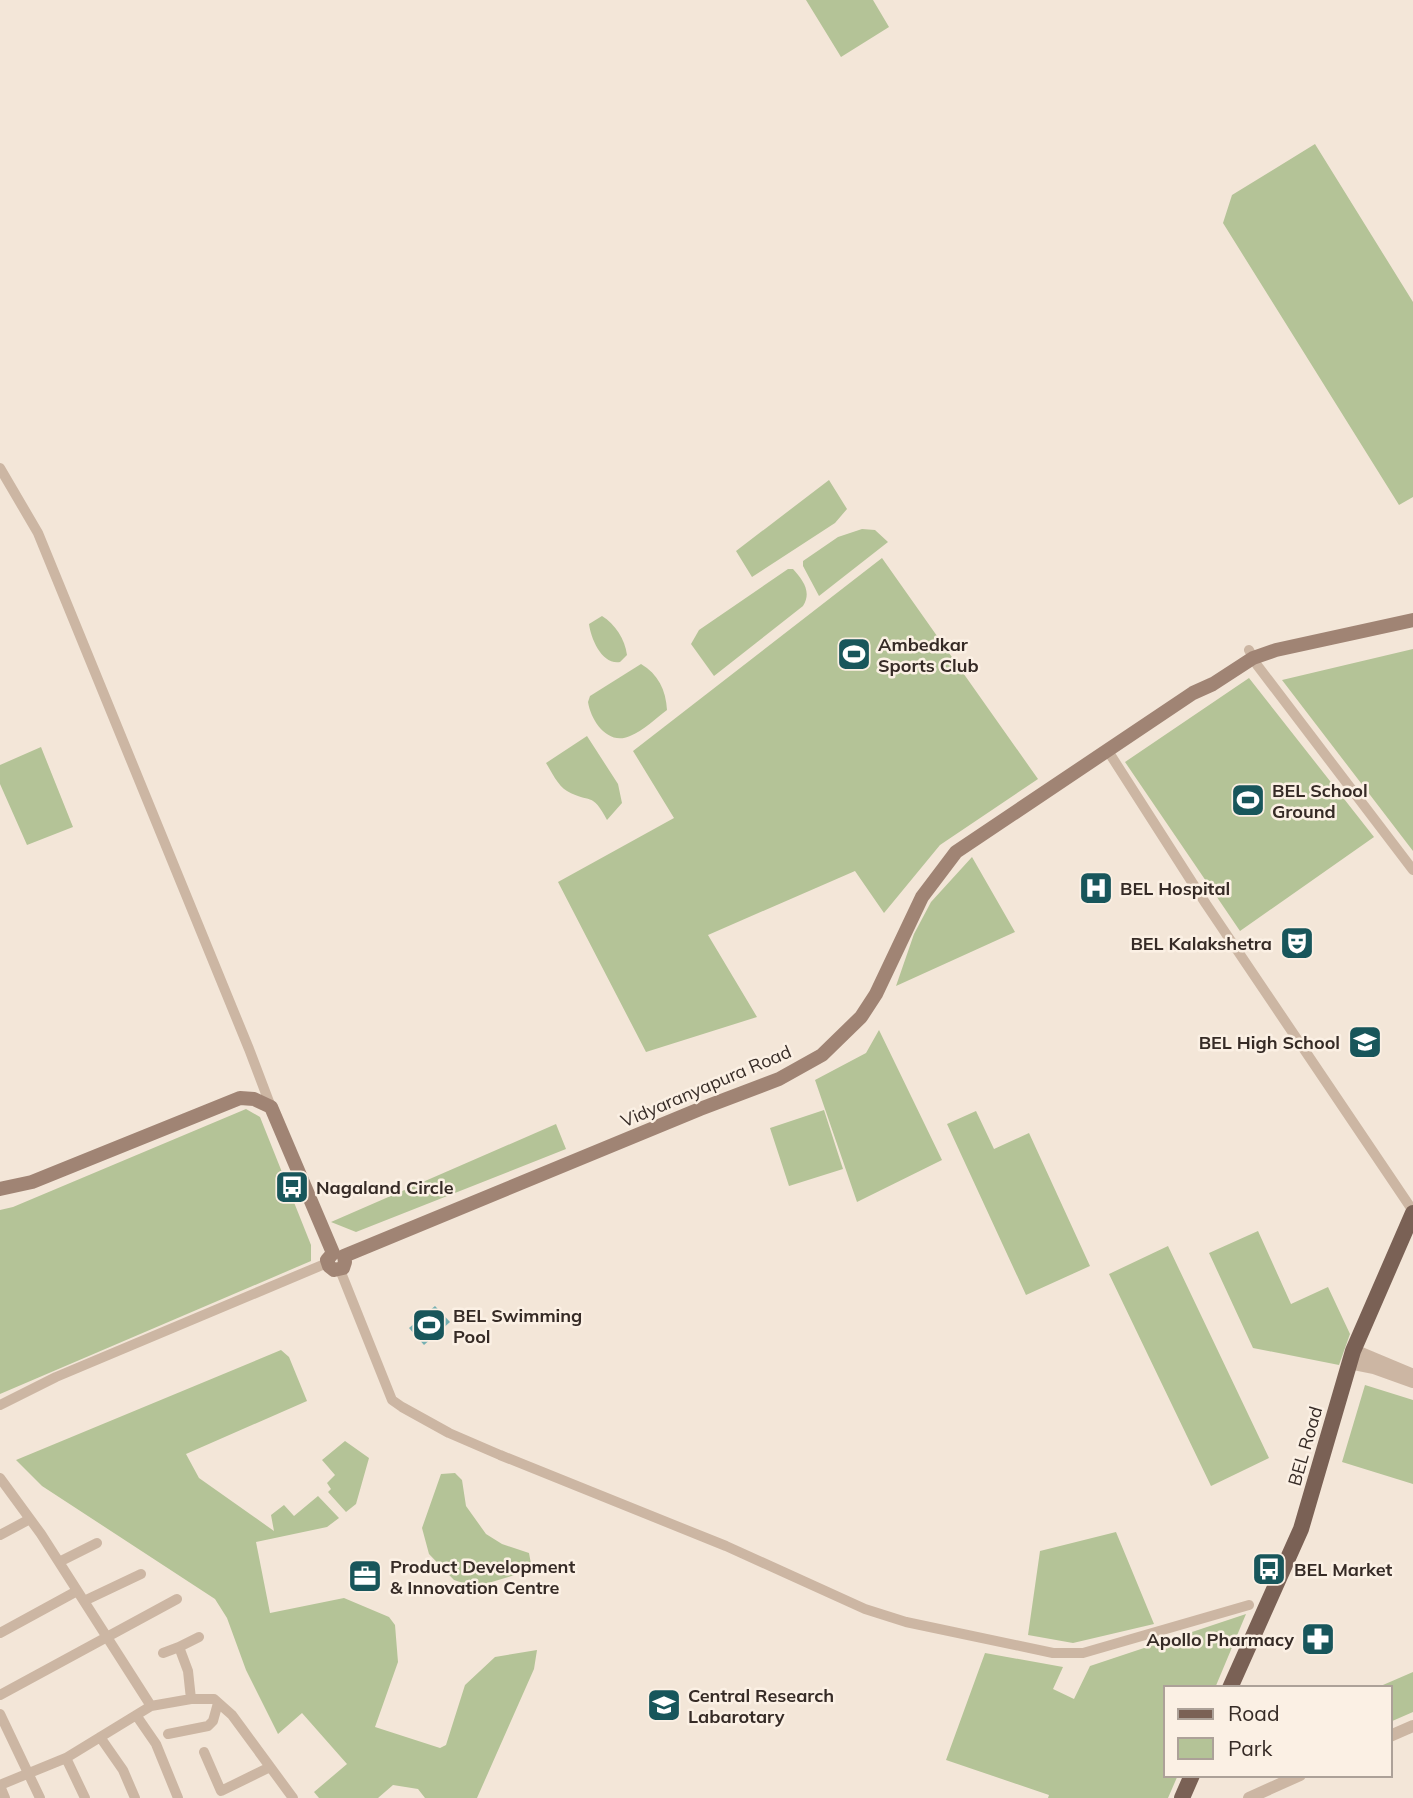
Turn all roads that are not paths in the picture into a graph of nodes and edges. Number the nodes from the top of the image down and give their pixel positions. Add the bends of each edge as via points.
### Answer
1 (0, 468) edge
2 (1413, 612) edge
3 (1413, 620) edge
4 (1251, 654) junction
5 (1108, 751) junction
6 (1413, 870) edge
7 (271, 1107) junction
8 (0, 1189) edge
9 (1413, 1212) edge
10 (336, 1261) junction
11 (1352, 1357) junction
12 (1413, 1375) edge
13 (1413, 1382) edge
14 (0, 1405) edge
15 (0, 1478) edge
16 (11, 1494) junction
17 (0, 1500) edge
18 (30, 1519) junction
19 (0, 1535) edge
20 (97, 1543) dead end
21 (59, 1562) junction
22 (141, 1574) dead end
23 (77, 1591) junction
24 (177, 1599) dead end
25 (84, 1601) junction
26 (1249, 1605) dead end
27 (0, 1633) edge
28 (106, 1636) junction
29 (199, 1637) dead end
30 (179, 1647) junction
31 (163, 1653) dead end
32 (1231, 1686) edge
33 (0, 1695) edge
34 (191, 1699) junction
35 (218, 1703) junction
36 (151, 1706) junction
37 (0, 1714) edge
38 (136, 1715) junction
39 (1413, 1726) edge
40 (168, 1734) dead end
41 (1392, 1735) edge
42 (100, 1737) junction
43 (204, 1752) dead end
44 (66, 1758) junction
45 (270, 1767) junction
46 (29, 1772) junction
47 (1191, 1777) edge
48 (1296, 1777) edge
49 (0, 1785) edge
50 (5, 1798) edge
51 (40, 1798) edge
52 (85, 1798) edge
53 (135, 1798) edge
54 (178, 1798) edge
55 (293, 1798) edge
56 (1182, 1798) edge
57 (1249, 1798) edge

1 - 7 street via 38,533
2 - 4 main road, Vidyaranyapura Road via 1270,642
3 - 4 main road, Vidyaranyapura Road
4 - 5 main road, Vidyaranyapura Road via 1208,678
4 - 6 street
5 - 9 street
5 - 10 main road, Vidyaranyapura Road via 956,852 922,897 861,1017 822,1055 779,1079
7 - 8 main road via 240,1098 32,1182
7 - 10 main road
9 - 11 main road, BEL Road
10 - 14 street via 56,1377
10 - 26 street via 393,1400 402,1407 479,1446 726,1546 873,1612 1067,1654 1096,1651
11 - 12 street
11 - 13 street
11 - 32 main road, BEL Road via 1301,1528
15 - 16 street
16 - 17 street
16 - 18 street
18 - 19 street
18 - 21 street
20 - 21 street
21 - 23 street
22 - 25 street
23 - 25 street
23 - 27 street
24 - 28 street
25 - 28 street
28 - 33 street
28 - 36 street
29 - 30 street
30 - 31 street
30 - 34 street
34 - 35 street
34 - 36 street
35 - 40 street via 208,1726
35 - 45 street
36 - 38 street
37 - 46 street
38 - 42 street
38 - 54 street via 156,1744
39 - 41 street
42 - 44 street
42 - 53 street via 124,1770
43 - 45 street via 221,1791
44 - 46 street
44 - 52 street
45 - 55 street
46 - 49 street
46 - 51 street
47 - 56 main road
48 - 57 street
49 - 50 street

